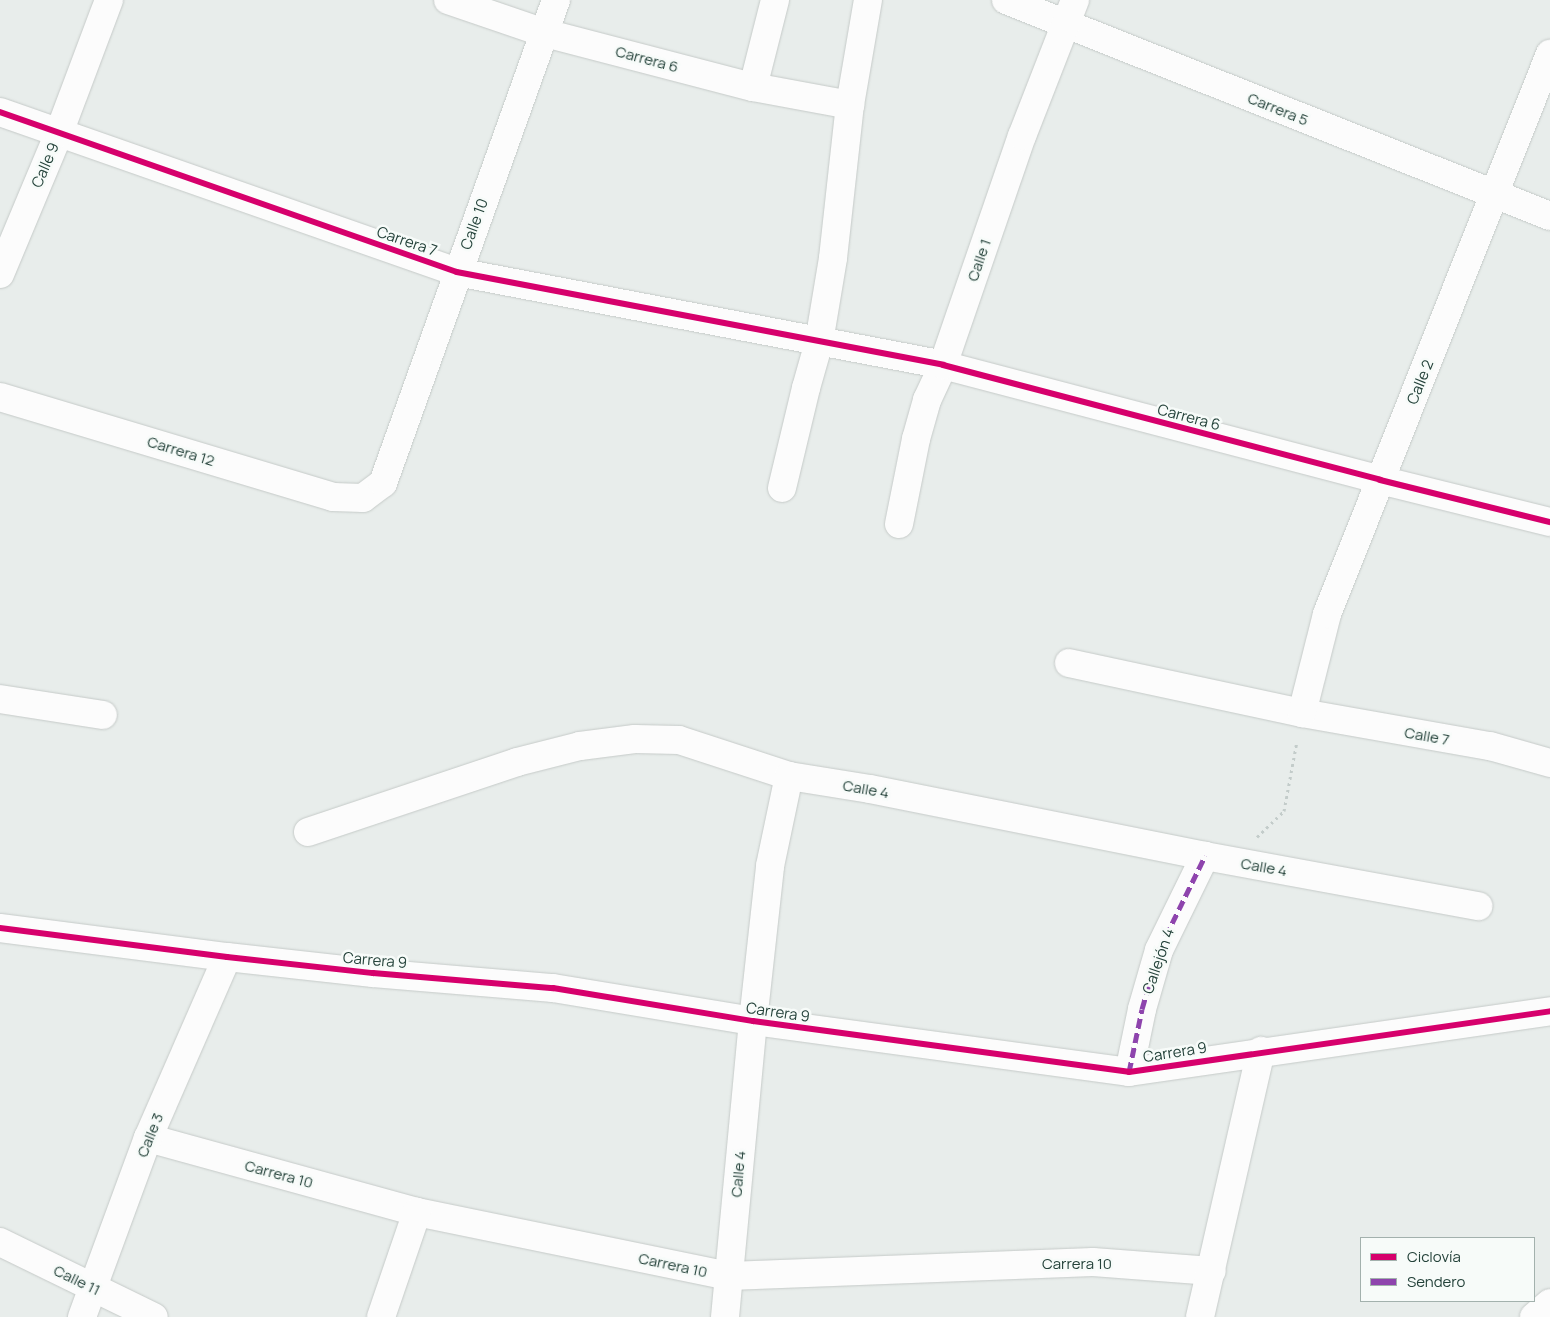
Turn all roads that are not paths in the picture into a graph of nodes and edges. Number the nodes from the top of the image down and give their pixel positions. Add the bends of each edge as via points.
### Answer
1 (109, 0) edge
2 (448, 0) edge
3 (556, 0) edge
4 (775, 0) edge
5 (868, 0) edge
6 (1006, 0) edge
7 (1070, 12) edge
8 (545, 33) junction
9 (1550, 54) edge
10 (753, 87) junction
11 (850, 106) junction
12 (0, 112) edge
13 (59, 132) junction
14 (1494, 196) junction
15 (1550, 216) edge
16 (457, 272) junction
17 (0, 274) edge
18 (820, 342) junction
19 (943, 365) junction
20 (0, 396) edge
21 (1380, 480) junction
22 (782, 488) dead end
23 (363, 498) joint
24 (1550, 522) edge
25 (899, 524) dead end
26 (1069, 663) dead end
27 (0, 699) edge
28 (1302, 713) junction
29 (103, 715) dead end
30 (1550, 763) edge
31 (790, 776) junction
32 (308, 832) dead end
33 (1204, 856) junction
34 (1478, 906) dead end
35 (0, 928) edge
36 (227, 957) junction
37 (1550, 1011) edge
38 (752, 1021) junction
39 (1261, 1051) junction
40 (1129, 1072) junction
41 (148, 1138) junction
42 (417, 1212) junction
43 (0, 1242) edge
44 (1212, 1271) junction
45 (729, 1276) junction
46 (94, 1288) junction
47 (1550, 1303) edge
48 (82, 1317) edge
49 (154, 1317) edge
50 (382, 1317) edge
51 (725, 1317) edge
52 (1200, 1317) edge
53 (1534, 1317) edge

1 - 13 street, Calle 9
2 - 8 street, Carrera 6
3 - 8 street, Calle 10
4 - 10 street
5 - 11 street
6 - 7 street, Carrera 5
7 - 14 street, Carrera 5
7 - 19 street, Calle 1 via 1022,136
8 - 10 street, Carrera 6
8 - 16 street, Calle 10
9 - 14 street, Calle 2
10 - 11 street, Carrera 6
11 - 18 street
12 - 13 street, Carrera 7
13 - 16 street, Carrera 7
13 - 17 street, Calle 9
14 - 15 street, Carrera 5
14 - 21 street, Calle 2
16 - 18 street, Carrera 7
16 - 23 street, Calle 10 via 383,482
18 - 19 street, Carrera 6
18 - 22 street
19 - 21 street, Carrera 6
19 - 25 street, Calle 1 via 927,400 916,439
20 - 23 street, Carrera 12 via 333,497
21 - 24 street, Carrera 6
21 - 28 street, Calle 2 via 1327,614
26 - 28 street, Calle 7
27 - 29 street
28 - 30 street, Calle 7 via 1490,746
31 - 32 street via 679,740 634,739 580,746 517,762
31 - 33 street, Calle 4
31 - 38 street, Calle 4 via 770,866
33 - 34 street, Calle 4
33 - 40 street, Callejón 4 via 1159,950
35 - 36 street, Carrera 9
36 - 38 street, Carrera 9 via 553,988
36 - 41 street, Calle 3
37 - 39 street, Carrera 9
38 - 40 street, Carrera 9
38 - 45 street, Calle 4
39 - 40 street, Carrera 9
39 - 44 street
41 - 42 street, Carrera 10
41 - 46 street, Calle 3
42 - 45 street, Carrera 10
42 - 50 street
43 - 46 street, Calle 11
44 - 45 street, Carrera 10 via 1094,1262
44 - 52 street
45 - 51 street, Calle 4
46 - 48 street, Calle 3
46 - 49 street, Calle 11
47 - 53 street

